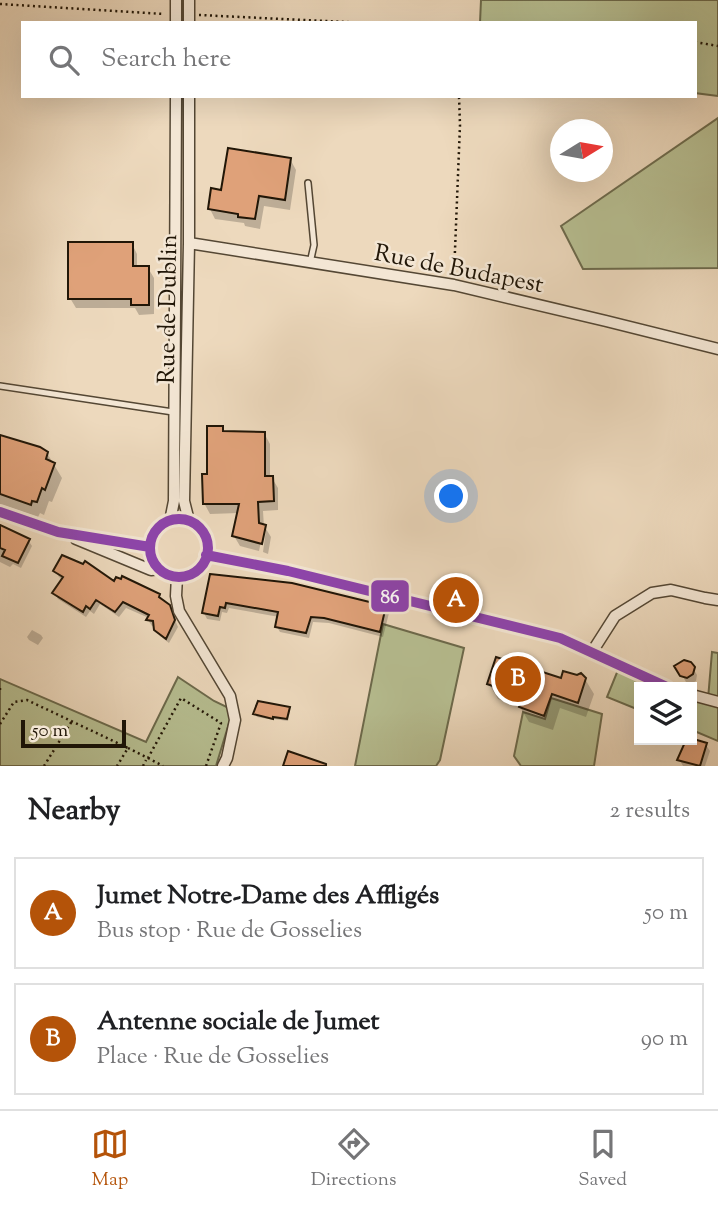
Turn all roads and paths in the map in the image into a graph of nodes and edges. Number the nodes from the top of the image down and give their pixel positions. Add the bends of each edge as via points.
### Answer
1 (176, 0) edge
2 (189, 0) edge
3 (176, 21) edge
4 (189, 21) edge
5 (697, 42) edge
6 (718, 46) edge
7 (176, 98) edge
8 (189, 98) edge
9 (459, 98) edge
10 (309, 183) dead end
11 (189, 243) junction
12 (310, 263) junction
13 (454, 285) junction
14 (718, 349) edge
15 (0, 386) edge
16 (176, 412) junction
17 (0, 512) edge
18 (170, 521) junction
19 (189, 521) junction
20 (58, 532) junction
21 (150, 547) junction
22 (206, 555) junction
23 (159, 569) junction
24 (177, 576) junction
25 (718, 600) edge
26 (592, 652) junction
27 (656, 682) edge
28 (697, 696) edge
29 (718, 702) edge
30 (72, 722) junction
31 (0, 724) edge
32 (128, 748) junction
33 (147, 759) junction
34 (44, 766) edge
35 (117, 766) edge
36 (143, 766) edge
37 (163, 766) edge
38 (206, 766) edge
39 (223, 766) edge

1 - 3 street
2 - 4 street
5 - 6 path
7 - 16 street, Rue de Dublin
8 - 11 street, Rue de Dublin
9 - 13 path
10 - 12 lane via 314,245
11 - 12 street, Rue de Budapest
11 - 19 street, Rue de Dublin via 184,502
12 - 13 street, Rue de Budapest
13 - 14 street, Rue de Budapest
15 - 16 lane
16 - 18 street, Rue de Dublin
17 - 20 street
18 - 19 street
18 - 21 street via 156,530
19 - 22 street via 202,531
20 - 21 street
20 - 23 street via 151,570
21 - 23 street
22 - 24 street via 200,568
22 - 26 street via 561,638
23 - 24 street
24 - 39 street via 179,611 230,696 235,720
25 - 26 street via 671,590 652,593 615,616
26 - 27 street
28 - 29 street
30 - 31 path via 27,700 14,702
30 - 32 path
30 - 34 path
32 - 33 path
32 - 35 path
33 - 36 path
33 - 37 path
33 - 38 path via 181,698 221,723

